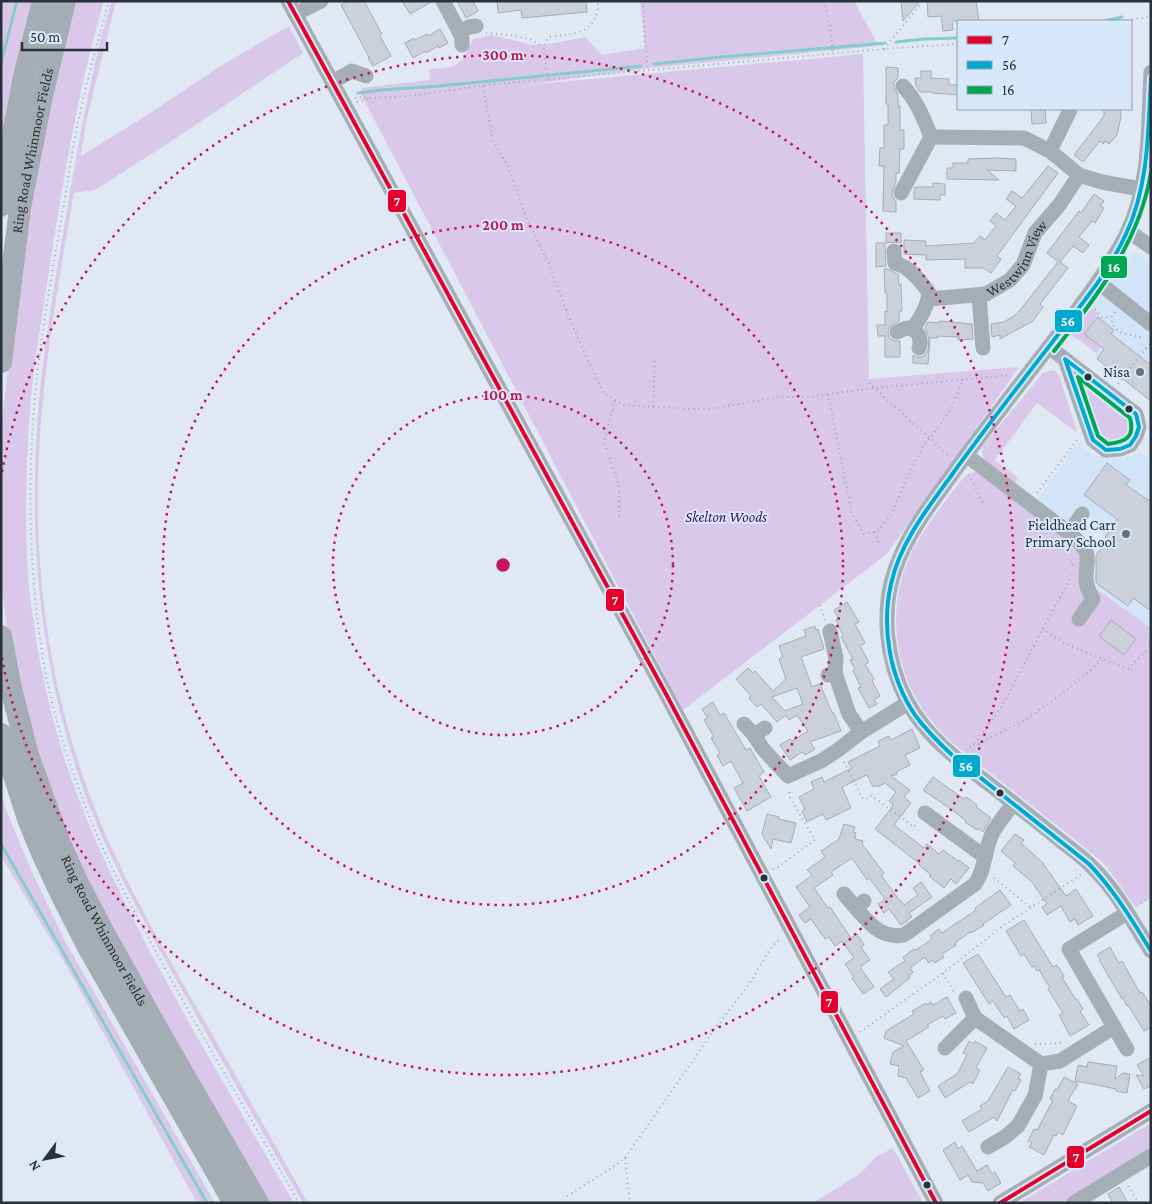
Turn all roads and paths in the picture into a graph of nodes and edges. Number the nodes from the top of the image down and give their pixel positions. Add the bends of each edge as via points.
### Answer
1 (43, 1) edge
2 (65, 1) edge
3 (109, 1) edge
4 (321, 1) edge
5 (443, 1) edge
6 (598, 1) edge
7 (643, 1) edge
8 (824, 1) edge
9 (923, 1) edge
10 (292, 8) edge
11 (1151, 16) edge
12 (1131, 20) edge
13 (476, 26) joint
14 (957, 44) edge
15 (543, 47) junction
16 (884, 50) junction
17 (833, 54) junction
18 (648, 70) junction
19 (1151, 72) edge
20 (366, 76) dead end
21 (548, 80) junction
22 (332, 82) junction
23 (482, 86) junction
24 (903, 86) dead end
25 (344, 104) junction
26 (1074, 110) edge
27 (931, 137) junction
28 (1050, 151) junction
29 (1079, 175) junction
30 (1141, 189) junction
31 (901, 193) dead end
32 (1, 206) edge
33 (1128, 231) junction
34 (1151, 248) edge
35 (894, 251) dead end
36 (1098, 282) junction
37 (979, 295) junction
38 (929, 299) junction
39 (1085, 300) junction
40 (1124, 302) junction
41 (1111, 317) junction
42 (1151, 324) edge
43 (1116, 329) junction
44 (1112, 334) dead end
45 (1143, 338) dead end
46 (1150, 343) edge
47 (1049, 347) junction
48 (919, 348) dead end
49 (983, 348) dead end
50 (1065, 359) junction
51 (655, 360) dead end
52 (1, 362) edge
53 (963, 379) junction
54 (868, 383) dead end
55 (1020, 384) junction
56 (875, 388) junction
57 (828, 394) junction
58 (1110, 394) junction
59 (615, 400) junction
60 (653, 407) junction
61 (1088, 425) junction
62 (929, 438) junction
63 (962, 460) junction
64 (1030, 503) junction
65 (984, 506) dead end
66 (1082, 514) dead end
67 (620, 519) dead end
68 (875, 532) junction
69 (1069, 533) junction
70 (879, 545) dead end
71 (1070, 563) dead end
72 (1079, 619) dead end
73 (1042, 629) junction
74 (830, 631) dead end
75 (1, 636) edge
76 (1151, 646) edge
77 (1104, 659) junction
78 (908, 703) junction
79 (754, 729) dead end
80 (861, 732) junction
81 (1, 734) edge
82 (978, 739) junction
83 (978, 744) junction
84 (973, 745) junction
85 (838, 750) junction
86 (957, 759) junction
87 (788, 776) junction
88 (981, 778) junction
89 (1014, 803) junction
90 (925, 813) joint
91 (984, 863) junction
92 (1093, 868) junction
93 (764, 880) junction
94 (844, 894) dead end
95 (1030, 908) junction
96 (1127, 913) junction
97 (793, 934) junction
98 (1151, 951) edge
99 (966, 998) dead end
100 (976, 1018) junction
101 (1114, 1026) junction
102 (850, 1039) junction
103 (1006, 1039) junction
104 (1065, 1043) dead end
105 (945, 1048) dead end
106 (1127, 1049) dead end
107 (1041, 1064) junction
108 (1151, 1112) edge
109 (998, 1146) dead end
110 (1151, 1156) edge
111 (625, 1158) junction
112 (1121, 1174) junction
113 (567, 1196) dead end
114 (1091, 1198) edge
115 (234, 1203) edge
116 (258, 1203) edge
117 (299, 1203) edge
118 (630, 1203) edge
119 (936, 1203) edge
120 (1000, 1203) edge
121 (1074, 1203) edge
122 (1139, 1203) edge

1 - 32 highway, Ring Road Whinmoor Fields via 24,77
2 - 52 highway, Ring Road Whinmoor Fields via 20,208
3 - 117 path via 75,136 35,397 31,510 34,591 40,639 61,734 101,844 171,980
4 - 10 street
5 - 13 street via 460,38 469,27
6 - 15 path via 595,19 583,31 549,37
7 - 18 path
8 - 17 path
9 - 16 path
10 - 22 street
11 - 12 path
13 - 15 path via 487,34 530,39
14 - 16 path
15 - 21 path
16 - 17 path
17 - 18 path
18 - 21 path
19 - 30 street via 1146,162
20 - 22 street via 352,71
21 - 23 path
22 - 25 street
23 - 25 path via 407,96 358,97
23 - 59 path via 493,140 507,164 526,217 549,264 585,354 604,394
24 - 27 street via 918,106
25 - 93 street
26 - 28 street
27 - 28 street via 1024,138
27 - 31 street
28 - 29 street
29 - 30 street
29 - 37 street, Westwinn View via 1035,233 1023,265 1010,280
30 - 33 street
33 - 34 street
33 - 36 street
35 - 38 street via 895,263 922,282
36 - 39 street
36 - 40 street
37 - 38 street, Westwinn View
37 - 49 street
38 - 48 street via 916,325 904,330 918,333
39 - 41 path via 1101,318
39 - 47 street
40 - 41 path
40 - 42 street
41 - 43 path
43 - 44 path
43 - 45 path
46 - 58 path
47 - 50 street
47 - 55 street
50 - 58 street
50 - 61 street
51 - 60 path
53 - 55 path via 1021,374 1016,381
53 - 56 path
53 - 62 path via 952,410
54 - 56 path
55 - 63 street
56 - 57 path
56 - 62 path
57 - 60 path via 779,397 710,409
57 - 68 path via 852,514 864,534
58 - 61 street via 1136,414 1139,427 1130,445 1106,450 1093,440
59 - 60 path via 624,405
59 - 67 path via 604,442 619,486
61 - 64 path
62 - 63 path
62 - 68 path via 906,478 893,512
63 - 64 street
63 - 65 path
63 - 78 street via 920,518 891,582 886,617 889,646 895,673
64 - 69 street
66 - 69 street
68 - 70 path
69 - 72 street via 1086,552 1086,587 1093,599
71 - 73 path via 1076,568
73 - 77 path via 1066,644
73 - 82 path via 1000,709
74 - 80 street via 836,658 831,674
75 - 116 highway, Ring Road Whinmoor Fields via 28,755 60,844 105,935
76 - 77 path via 1128,669
77 - 83 path via 1025,720
78 - 80 street
78 - 86 street via 927,731
79 - 87 street via 763,749
80 - 85 street
81 - 115 highway, Ring Road Whinmoor Fields via 28,819 62,896
82 - 83 path
82 - 84 path
83 - 84 path
83 - 88 path
84 - 86 path
85 - 87 street
85 - 90 path via 863,799 872,796 914,827
86 - 88 street
87 - 93 path via 790,798 815,840 778,867 765,872 769,877
88 - 89 street
89 - 91 street via 993,832
89 - 92 street
90 - 91 street
91 - 94 street via 979,878 969,889 904,935 889,936 872,927 860,905
91 - 95 path
92 - 95 path
92 - 96 street
93 - 97 street
95 - 102 path
96 - 98 street
96 - 101 street via 1065,943
97 - 102 street
97 - 111 path via 778,941 769,951 748,986
99 - 100 street
100 - 103 street
100 - 105 street
101 - 106 street
101 - 107 street via 1060,1061
102 - 119 street
103 - 104 path via 1036,1044
103 - 107 street
107 - 109 street via 1036,1096 1018,1126
108 - 120 street
110 - 112 street
111 - 113 path
111 - 118 path
112 - 114 street
112 - 122 path
114 - 121 street

